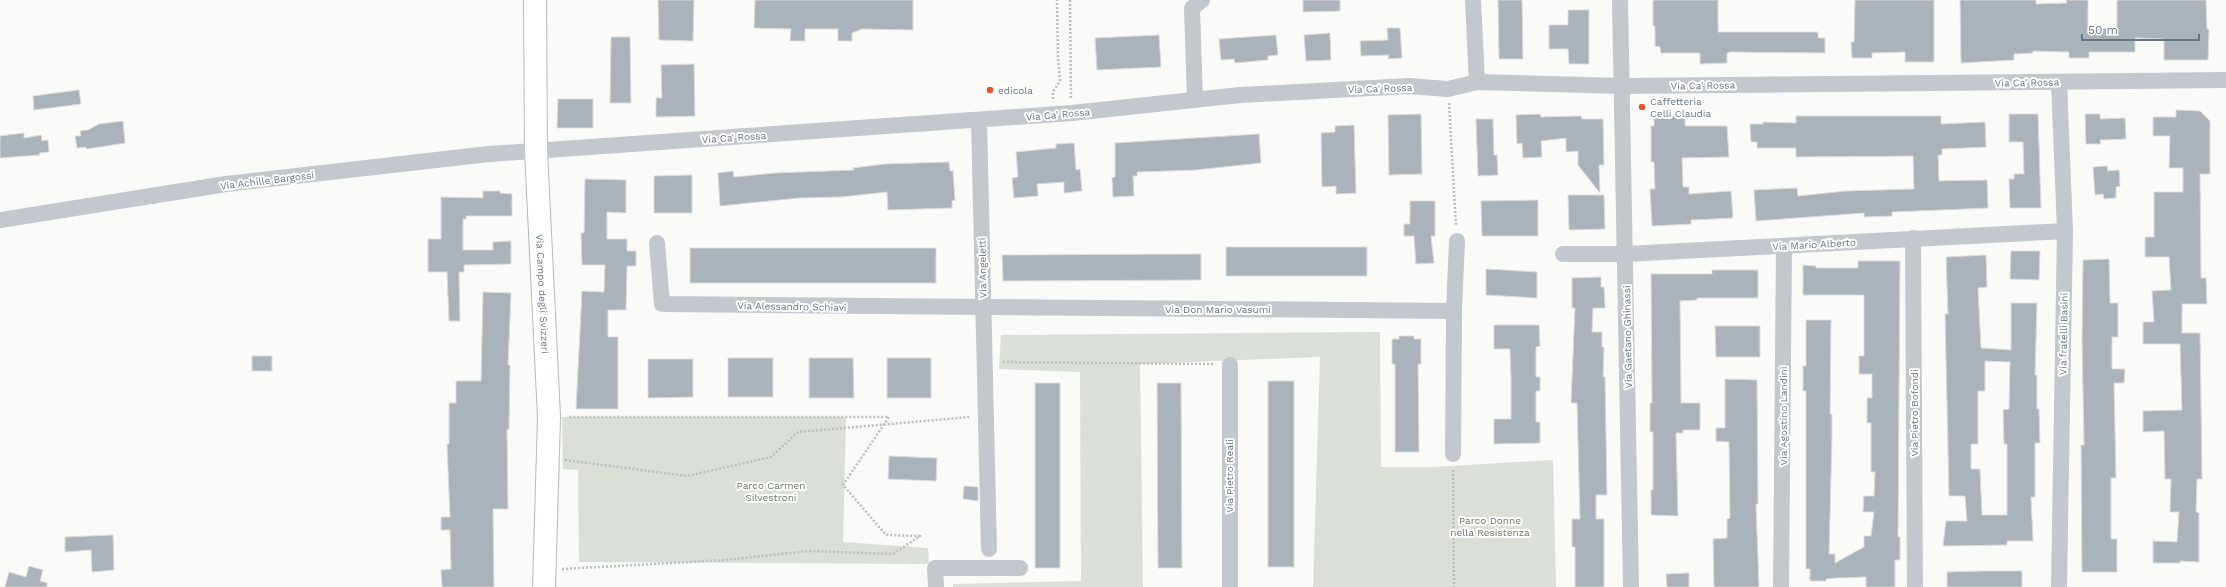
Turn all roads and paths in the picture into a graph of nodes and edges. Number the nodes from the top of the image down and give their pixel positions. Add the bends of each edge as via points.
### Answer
1 (535, 0) edge
2 (1057, 0) edge
3 (1070, 0) edge
4 (1202, 0) edge
5 (1473, 0) edge
6 (1620, 0) edge
7 (2226, 80) edge
8 (1477, 82) junction
9 (2059, 82) junction
10 (1621, 86) junction
11 (1448, 89) junction
12 (1194, 100) junction
13 (1072, 114) junction
14 (1053, 115) junction
15 (979, 120) junction
16 (536, 151) junction
17 (0, 220) edge
18 (2065, 231) junction
19 (1913, 238) junction
20 (1456, 241) joint
21 (657, 243) dead end
22 (1784, 246) junction
23 (1563, 254) dead end
24 (1626, 254) junction
25 (982, 308) junction
26 (1454, 311) junction
27 (1003, 362) dead end
28 (1230, 364) joint
29 (984, 416) junction
30 (548, 417) junction
31 (883, 424) junction
32 (1453, 454) joint
33 (547, 458) junction
34 (988, 549) dead end
35 (1020, 568) dead end
36 (544, 578) edge
37 (936, 587) edge
38 (1230, 587) edge
39 (1454, 587) edge
40 (1631, 587) edge
41 (1782, 587) edge
42 (1915, 587) edge
43 (2059, 587) edge

1 - 16 main road, Via Campo degli Svizzeri
2 - 14 path via 1060,81 1053,92
3 - 13 path
4 - 12 street via 1192,8
5 - 8 street
6 - 10 street, Via Gaetano Ghinassi
7 - 9 street, Via Ca' Rossa
8 - 10 street, Via Ca' Rossa
8 - 11 street, Via Ca' Rossa
9 - 10 street, Via Ca' Rossa
9 - 18 street, Via fratelli Basini
10 - 24 street, Via Gaetano Ghinassi
11 - 12 street, Via Ca' Rossa via 1409,86 1240,95
11 - 20 path
12 - 13 street, Via Ca' Rossa
13 - 14 street, Via Ca' Rossa
14 - 15 street, Via Ca' Rossa
15 - 16 street, Via Ca' Rossa
15 - 25 street, Via Angeletti
16 - 17 street, Via Achille Bargossi via 226,184
16 - 30 main road, Via Campo degli Svizzeri
18 - 19 street, Via Mario Alberto
18 - 43 street, Via fratelli Basini
19 - 22 street, Via Mario Alberto
19 - 42 street, Via Pietro Bofondi
20 - 26 street
21 - 25 street, Via Alessandro Schiavi via 662,304
22 - 24 street, Via Mario Alberto
22 - 41 street, Via Agostino Landini
23 - 24 street, Via Mario Alberto
24 - 40 street, Via Gaetano Ghinassi
25 - 26 street, Via Don Mario Vasumi
25 - 29 street, Via Angeletti
26 - 32 street
27 - 28 path
28 - 38 street, Via Pietro Reali
29 - 31 path
29 - 34 street, Via Angeletti
30 - 31 path via 889,417
30 - 33 main road, Via Campo degli Svizzeri
31 - 33 path via 798,432 771,457 687,476
31 - 36 path via 843,485 886,535 920,536 893,554 809,551
32 - 39 path
33 - 36 main road, Via Campo degli Svizzeri
35 - 37 street via 935,568

